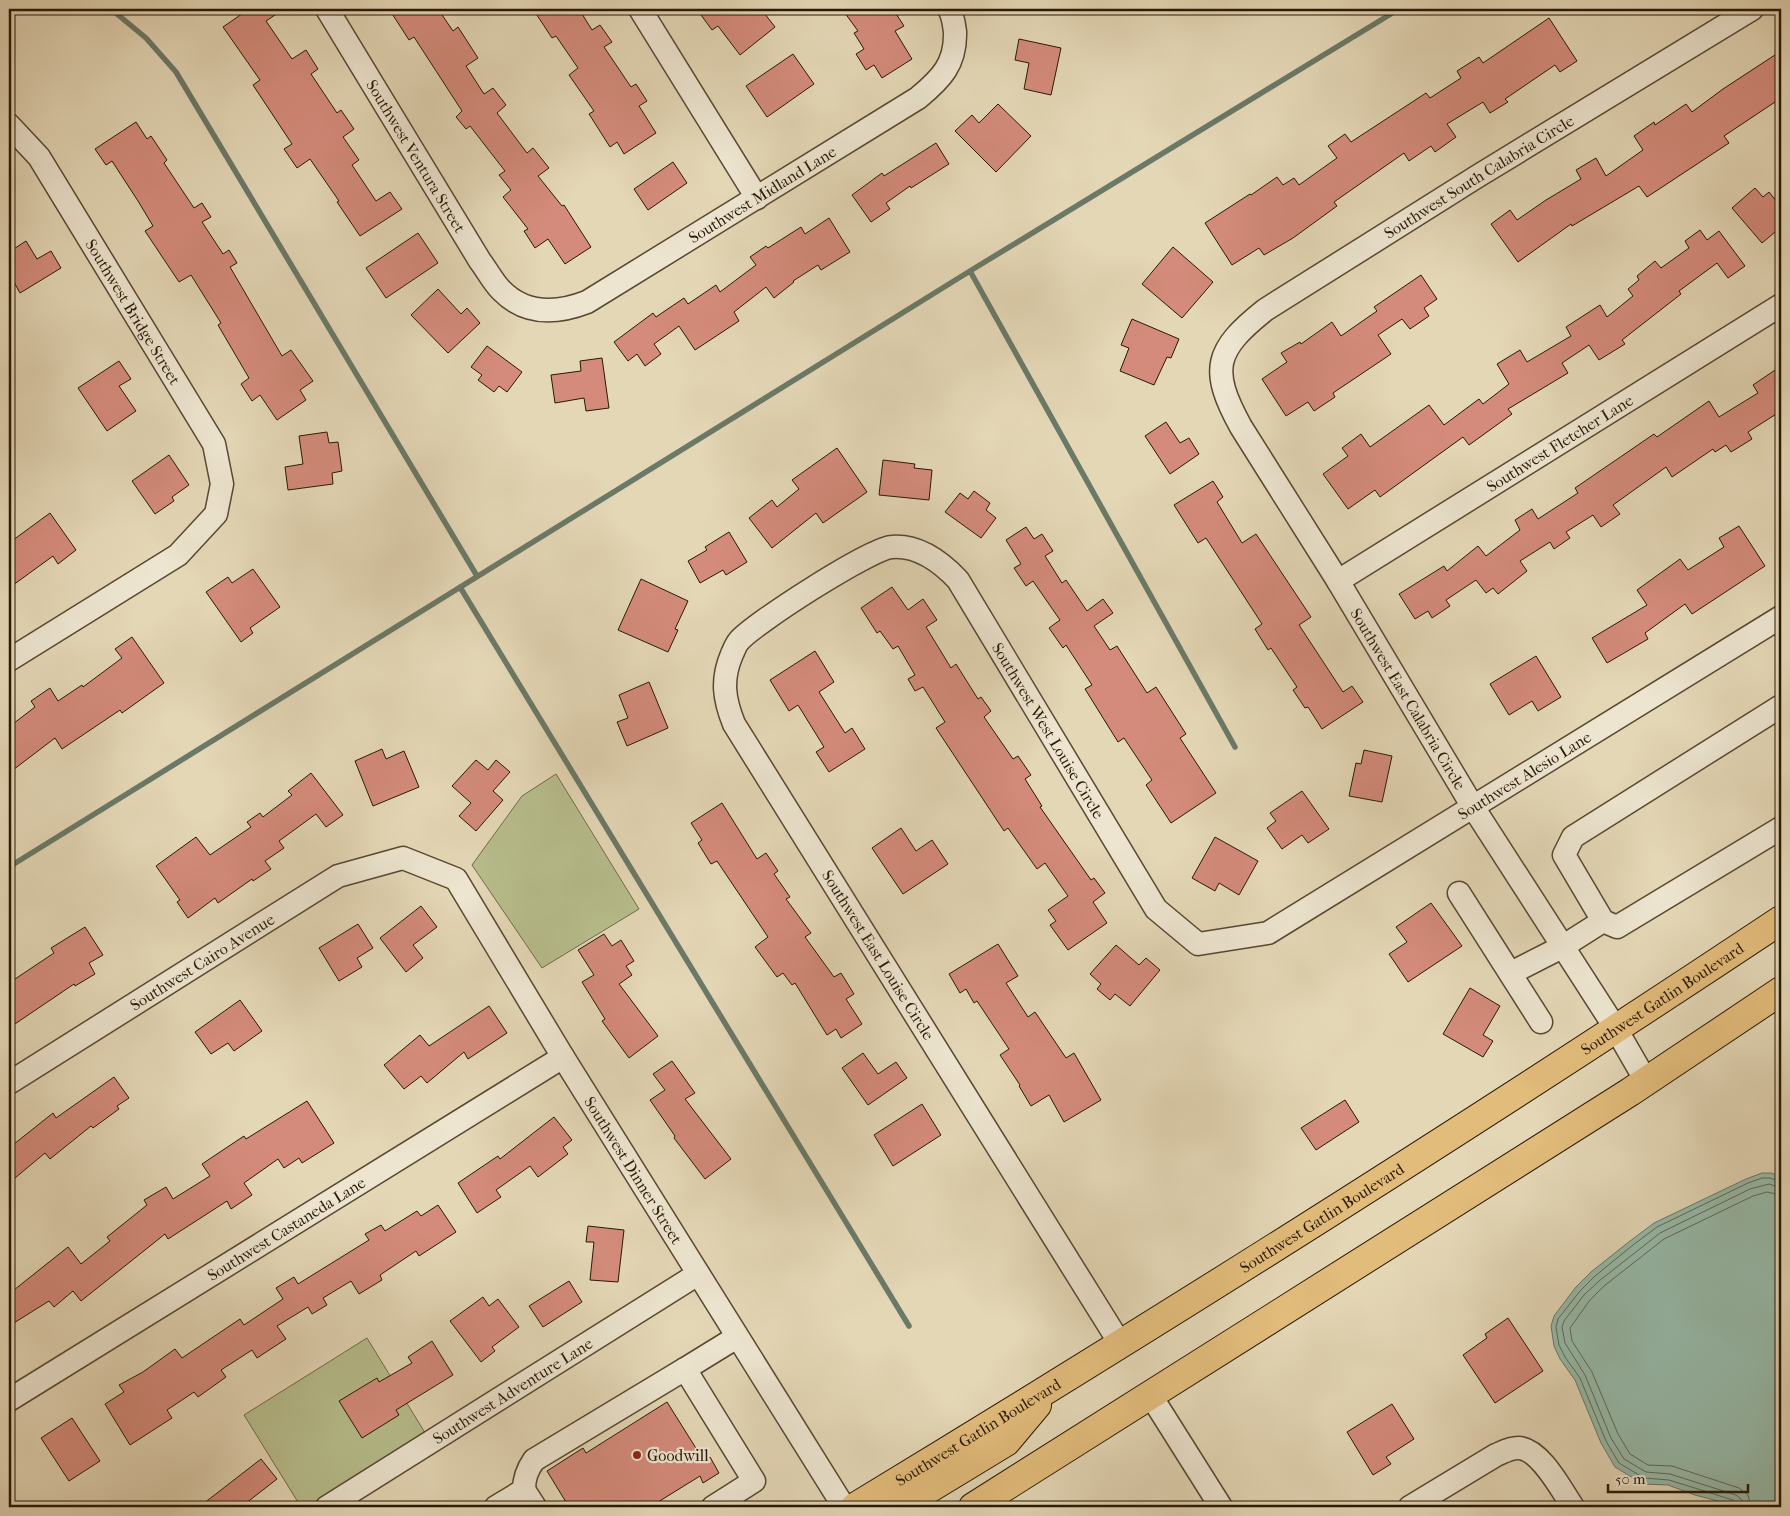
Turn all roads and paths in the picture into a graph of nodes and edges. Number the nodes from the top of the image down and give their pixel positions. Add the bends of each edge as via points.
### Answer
1 (328, 9) edge
2 (640, 9) edge
3 (1752, 9) edge
4 (950, 10) edge
5 (9, 125) edge
6 (757, 198) junction
7 (512, 300) joint
8 (1781, 305) edge
9 (1222, 361) joint
10 (1338, 582) junction
11 (819, 584) joint
12 (1781, 617) edge
13 (9, 660) edge
14 (1781, 706) edge
15 (1473, 807) junction
16 (1781, 828) edge
17 (402, 858) joint
18 (1459, 893) dead end
19 (1781, 920) edge
20 (1603, 921) junction
21 (1268, 933) joint
22 (1562, 946) junction
23 (1510, 973) junction
24 (1781, 991) edge
25 (1541, 1022) dead end
26 (1616, 1029) junction
27 (563, 1057) junction
28 (1646, 1081) junction
29 (9, 1083) edge
30 (698, 1274) junction
31 (738, 1337) junction
32 (1121, 1345) junction
33 (685, 1369) junction
34 (1050, 1389) junction
35 (1151, 1396) junction
36 (9, 1400) edge
37 (530, 1499) edge
38 (327, 1507) edge
39 (496, 1507) edge
40 (713, 1507) edge
41 (844, 1507) edge
42 (855, 1507) edge
43 (899, 1507) edge
44 (973, 1507) edge
45 (1221, 1507) edge
46 (1410, 1507) edge
47 (1573, 1507) edge

1 - 7 street, Southwest Ventura Street via 480,261
2 - 6 street
3 - 9 street, Southwest South Calabria Circle via 1265,310 1233,338
4 - 6 street, Southwest Midland Lane via 955,44 952,59 934,84 918,98
5 - 13 street, Southwest Bridge Street via 39,157 214,444 222,484 216,514 178,555
6 - 7 street, Southwest Midland Lane via 587,302 570,308 537,310
8 - 10 street, Southwest Fletcher Lane
9 - 10 street, Southwest East Calabria Circle via 1223,390 1229,405
10 - 15 street, Southwest East Calabria Circle
11 - 21 street, Southwest West Louise Circle via 891,547 922,552 936,560 958,580 1156,909 1198,944
11 - 32 street, Southwest East Louise Circle via 740,640 732,653 724,687 731,717
12 - 15 street, Southwest Alesio Lane
14 - 20 street via 1573,837 1564,855
15 - 21 street, Southwest Alesio Lane
15 - 22 street, Southwest East Calabria Circle
16 - 20 street via 1617,928
17 - 27 street, Southwest Dinner Street via 456,879
17 - 29 street, Southwest Cairo Avenue via 338,876
18 - 23 street
19 - 26 main road, Southwest Gatlin Boulevard
20 - 22 street
22 - 23 street
22 - 26 street, Southwest East Calabria Circle
23 - 25 street
24 - 28 main road
26 - 28 street, Southwest East Calabria Circle
26 - 32 main road, Southwest Gatlin Boulevard
27 - 30 street, Southwest Dinner Street
27 - 36 street, Southwest Castaneda Lane
28 - 35 main road
30 - 31 street, Southwest Dinner Street
30 - 38 street, Southwest Adventure Lane
31 - 33 street
31 - 41 street, Southwest Dinner Street
32 - 34 main road, Southwest Gatlin Boulevard
33 - 37 street via 534,1460 524,1480
33 - 40 street via 754,1481
34 - 42 main road, Southwest Gatlin Boulevard
34 - 43 main road via 1006,1442
35 - 44 main road
35 - 45 street
37 - 39 street
46 - 47 street via 1496,1455 1520,1448 1536,1456 1546,1466

